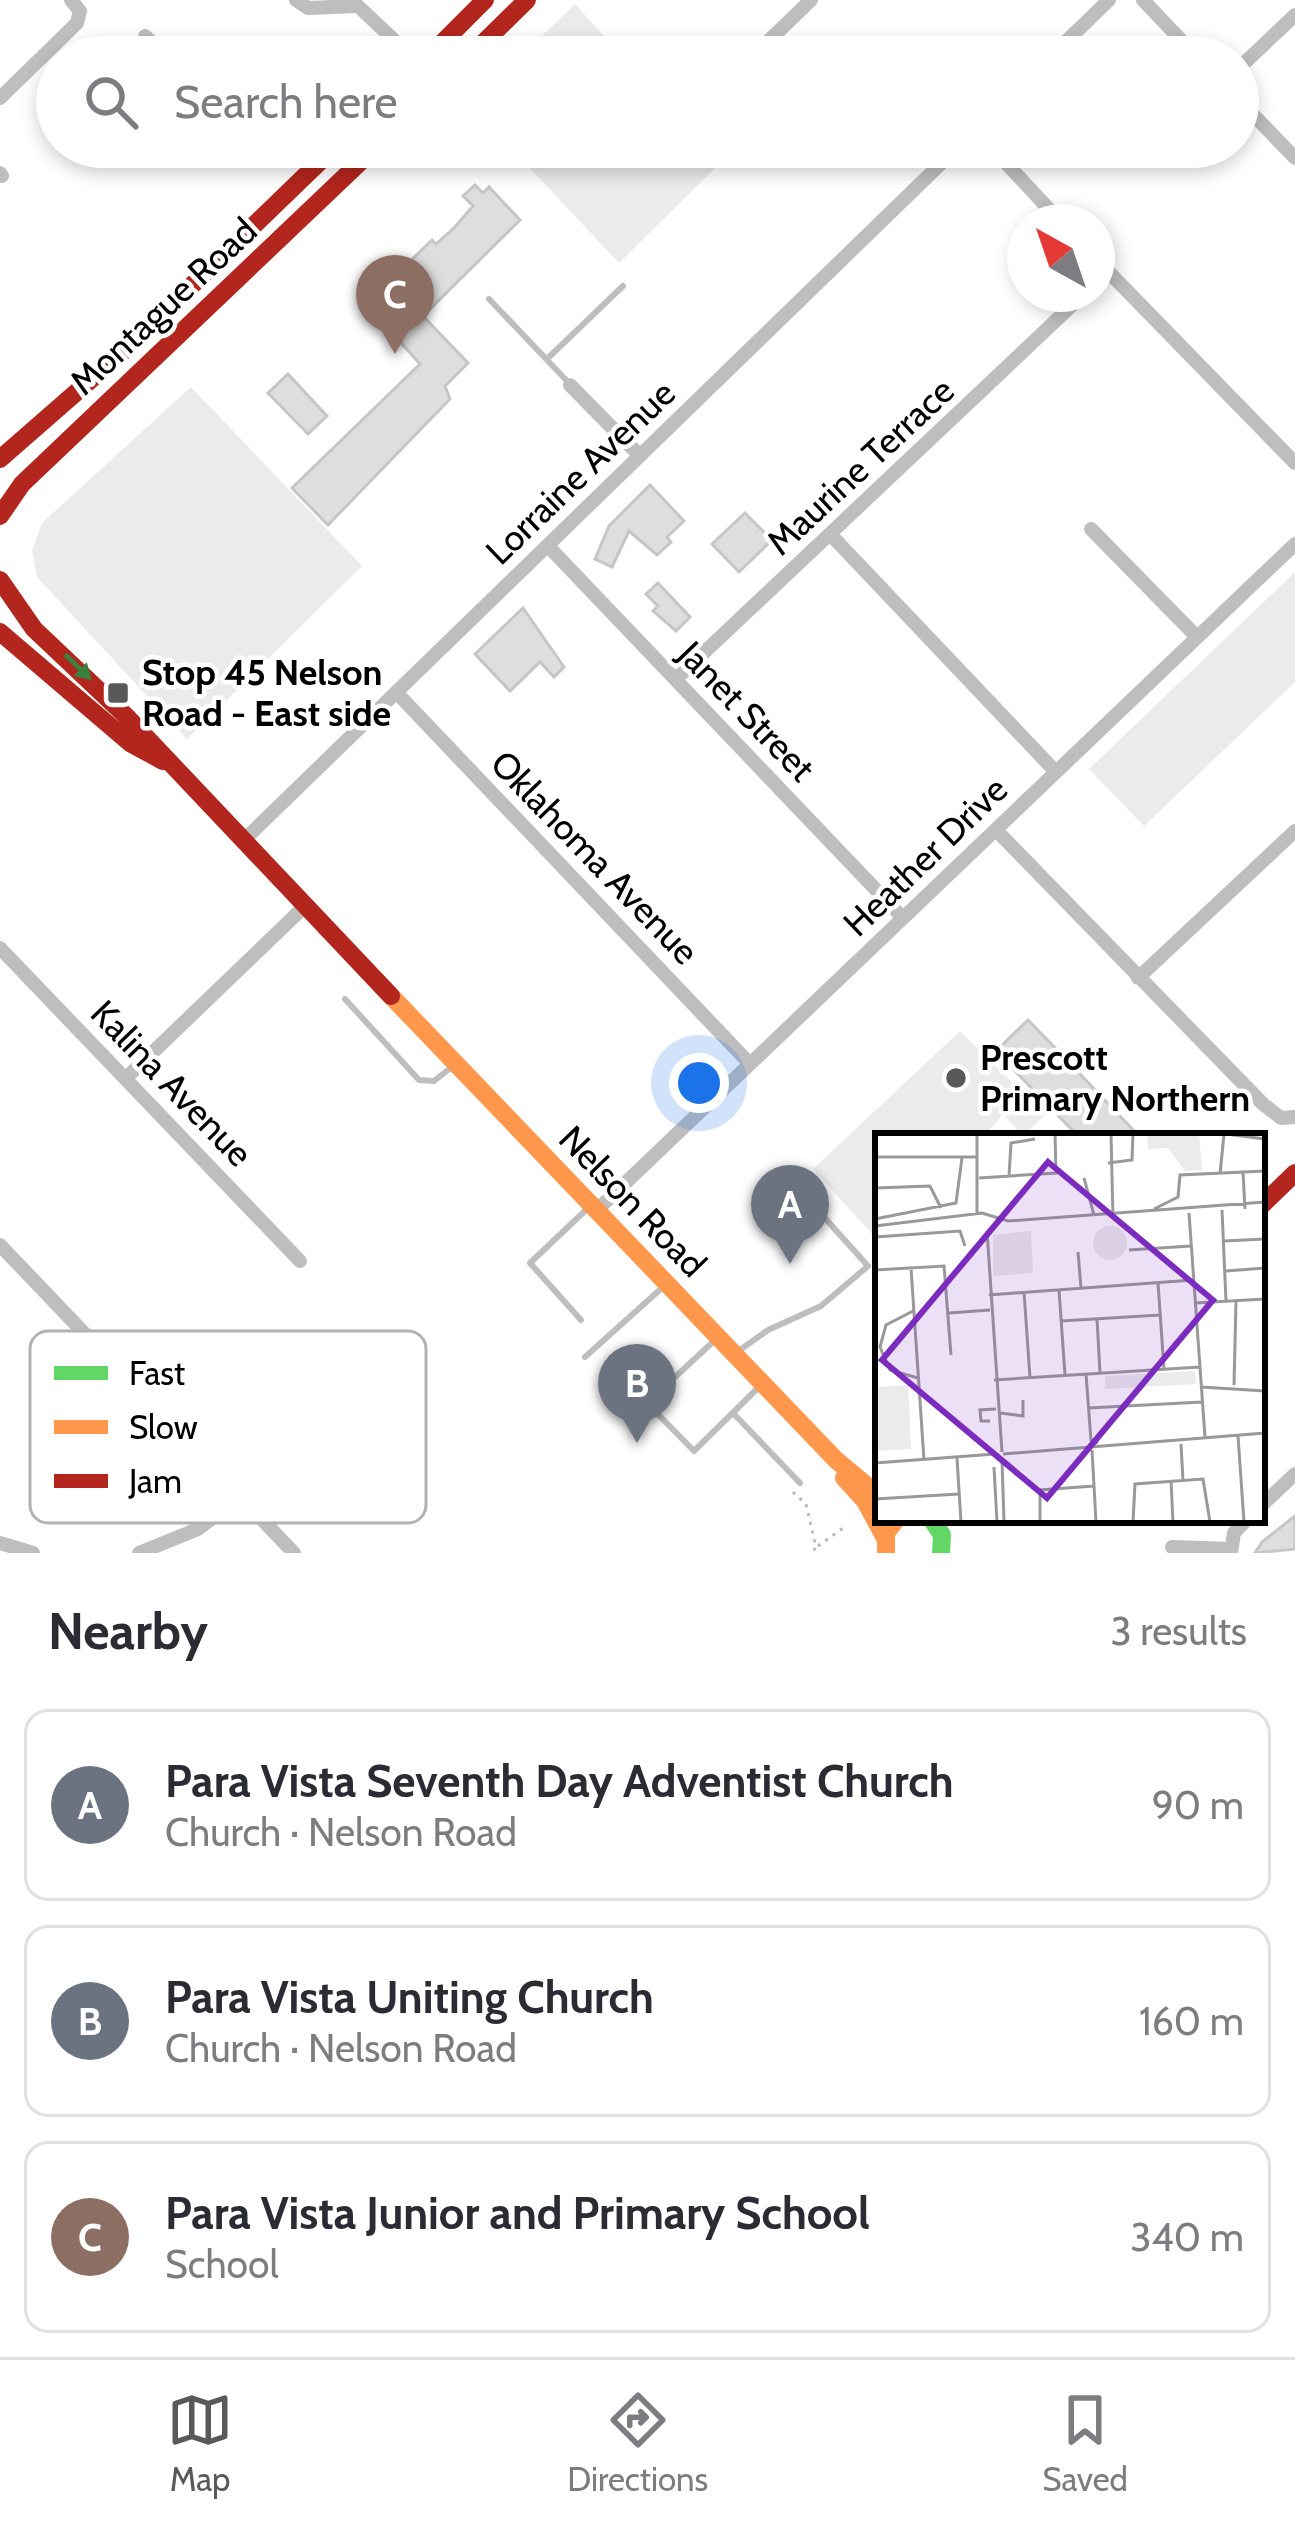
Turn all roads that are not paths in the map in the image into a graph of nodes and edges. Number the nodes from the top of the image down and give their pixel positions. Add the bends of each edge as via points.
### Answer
1 (71, 0) edge
2 (296, 0) edge
3 (485, 0) edge
4 (811, 0) edge
5 (1108, 0) edge
6 (1142, 0) edge
7 (517, 4) edge
8 (1295, 15) edge
9 (65, 36) edge
10 (390, 36) edge
11 (449, 36) edge
12 (488, 36) edge
13 (774, 36) edge
14 (1071, 36) edge
15 (1177, 36) edge
16 (1259, 49) edge
17 (36, 64) edge
18 (0, 98) edge
19 (1259, 121) edge
20 (1295, 158) edge
21 (308, 168) edge
22 (354, 168) edge
23 (936, 168) edge
24 (1011, 168) edge
25 (1044, 204) edge
26 (1115, 285) edge
27 (623, 286) dead end
28 (489, 298) dead end
29 (1065, 312) edge
30 (547, 359) junction
31 (570, 385) joint
32 (639, 455) junction
33 (0, 460) edge
34 (1295, 463) edge
35 (0, 516) edge
36 (1091, 529) dead end
37 (831, 536) junction
38 (1295, 544) edge
39 (548, 546) junction
40 (0, 580) edge
41 (0, 632) edge
42 (1197, 637) junction
43 (676, 680) junction
44 (396, 692) junction
45 (167, 763) junction
46 (1057, 772) junction
47 (996, 830) junction
48 (1295, 831) edge
49 (244, 840) junction
50 (305, 906) junction
51 (903, 918) junction
52 (0, 948) edge
53 (1138, 978) junction
54 (345, 999) dead end
55 (455, 1063) junction
56 (750, 1064) junction
57 (126, 1078) junction
58 (1295, 1117) edge
59 (1295, 1173) edge
60 (805, 1196) dead end
61 (1265, 1202) edge
62 (593, 1208) junction
63 (0, 1245) edge
64 (300, 1261) dead end
65 (667, 1283) junction
66 (581, 1320) dead end
67 (82, 1331) edge
68 (718, 1337) junction
69 (734, 1354) junction
70 (585, 1357) dead end
71 (763, 1384) junction
72 (733, 1413) junction
73 (836, 1460) junction
74 (1295, 1474) edge
75 (800, 1483) dead end
76 (875, 1492) edge
77 (1265, 1502) edge
78 (206, 1523) edge
79 (266, 1523) edge
80 (1245, 1523) edge
81 (0, 1543) edge
82 (884, 1547) edge
83 (1172, 1547) dead end
84 (1231, 1551) edge
85 (33, 1553) edge
86 (139, 1553) edge
87 (294, 1553) edge

1 - 9 street via 80,20
2 - 10 street via 308,8 358,6
3 - 11 main road
4 - 13 street
5 - 14 street
6 - 15 street
7 - 12 main road
8 - 16 street
17 - 18 street
19 - 20 street
21 - 33 main road, Montague Road via 127,348
22 - 35 main road, Montague Road via 45,461
23 - 32 street, Lorraine Avenue
24 - 25 street
26 - 34 street
27 - 30 lane
28 - 30 lane
29 - 37 street, Maurine Terrace
30 - 31 lane
31 - 32 street
32 - 39 street, Lorraine Avenue
36 - 42 street
37 - 43 street, Maurine Terrace
37 - 46 street
38 - 42 street, Heather Drive
39 - 43 street, Janet Street
39 - 44 street, Lorraine Avenue
40 -> 45 main road, Nelson Road via 24,616 144,730
41 - 45 main road, Nelson Road via 130,743
42 - 46 street, Heather Drive
43 - 51 street, Janet Street
44 - 49 street, Lorraine Avenue
44 - 56 street, Oklahoma Avenue
45 - 49 main road, Nelson Road
46 - 47 street, Heather Drive
47 - 51 street, Heather Drive
47 - 53 street
48 - 53 street
49 - 50 main road, Nelson Road
50 - 55 main road, Nelson Road
50 - 57 street
51 - 56 street, Heather Drive
52 - 57 street, Kalina Avenue
53 - 58 street via 1274,1114
54 - 55 lane via 419,1080 434,1081
55 - 62 main road, Nelson Road
56 - 62 street, Heather Drive
57 - 64 street, Kalina Avenue
59 - 61 main road
60 - 69 lane via 868,1266 820,1306
62 - 65 main road, Nelson Road
62 - 66 lane via 530,1263
63 - 67 street
65 - 68 main road, Nelson Road
65 - 70 lane
68 - 69 main road, Nelson Road
68 - 72 lane via 647,1403 694,1451
69 - 71 main road, Nelson Road
71 - 72 lane
71 - 73 main road, Nelson Road
72 - 75 lane
73 - 76 main road, Nelson Road
73 - 82 main road, Nelson Road
74 - 77 street
78 - 86 street
79 - 87 street
80 - 84 street
81 - 85 street
83 - 84 street

